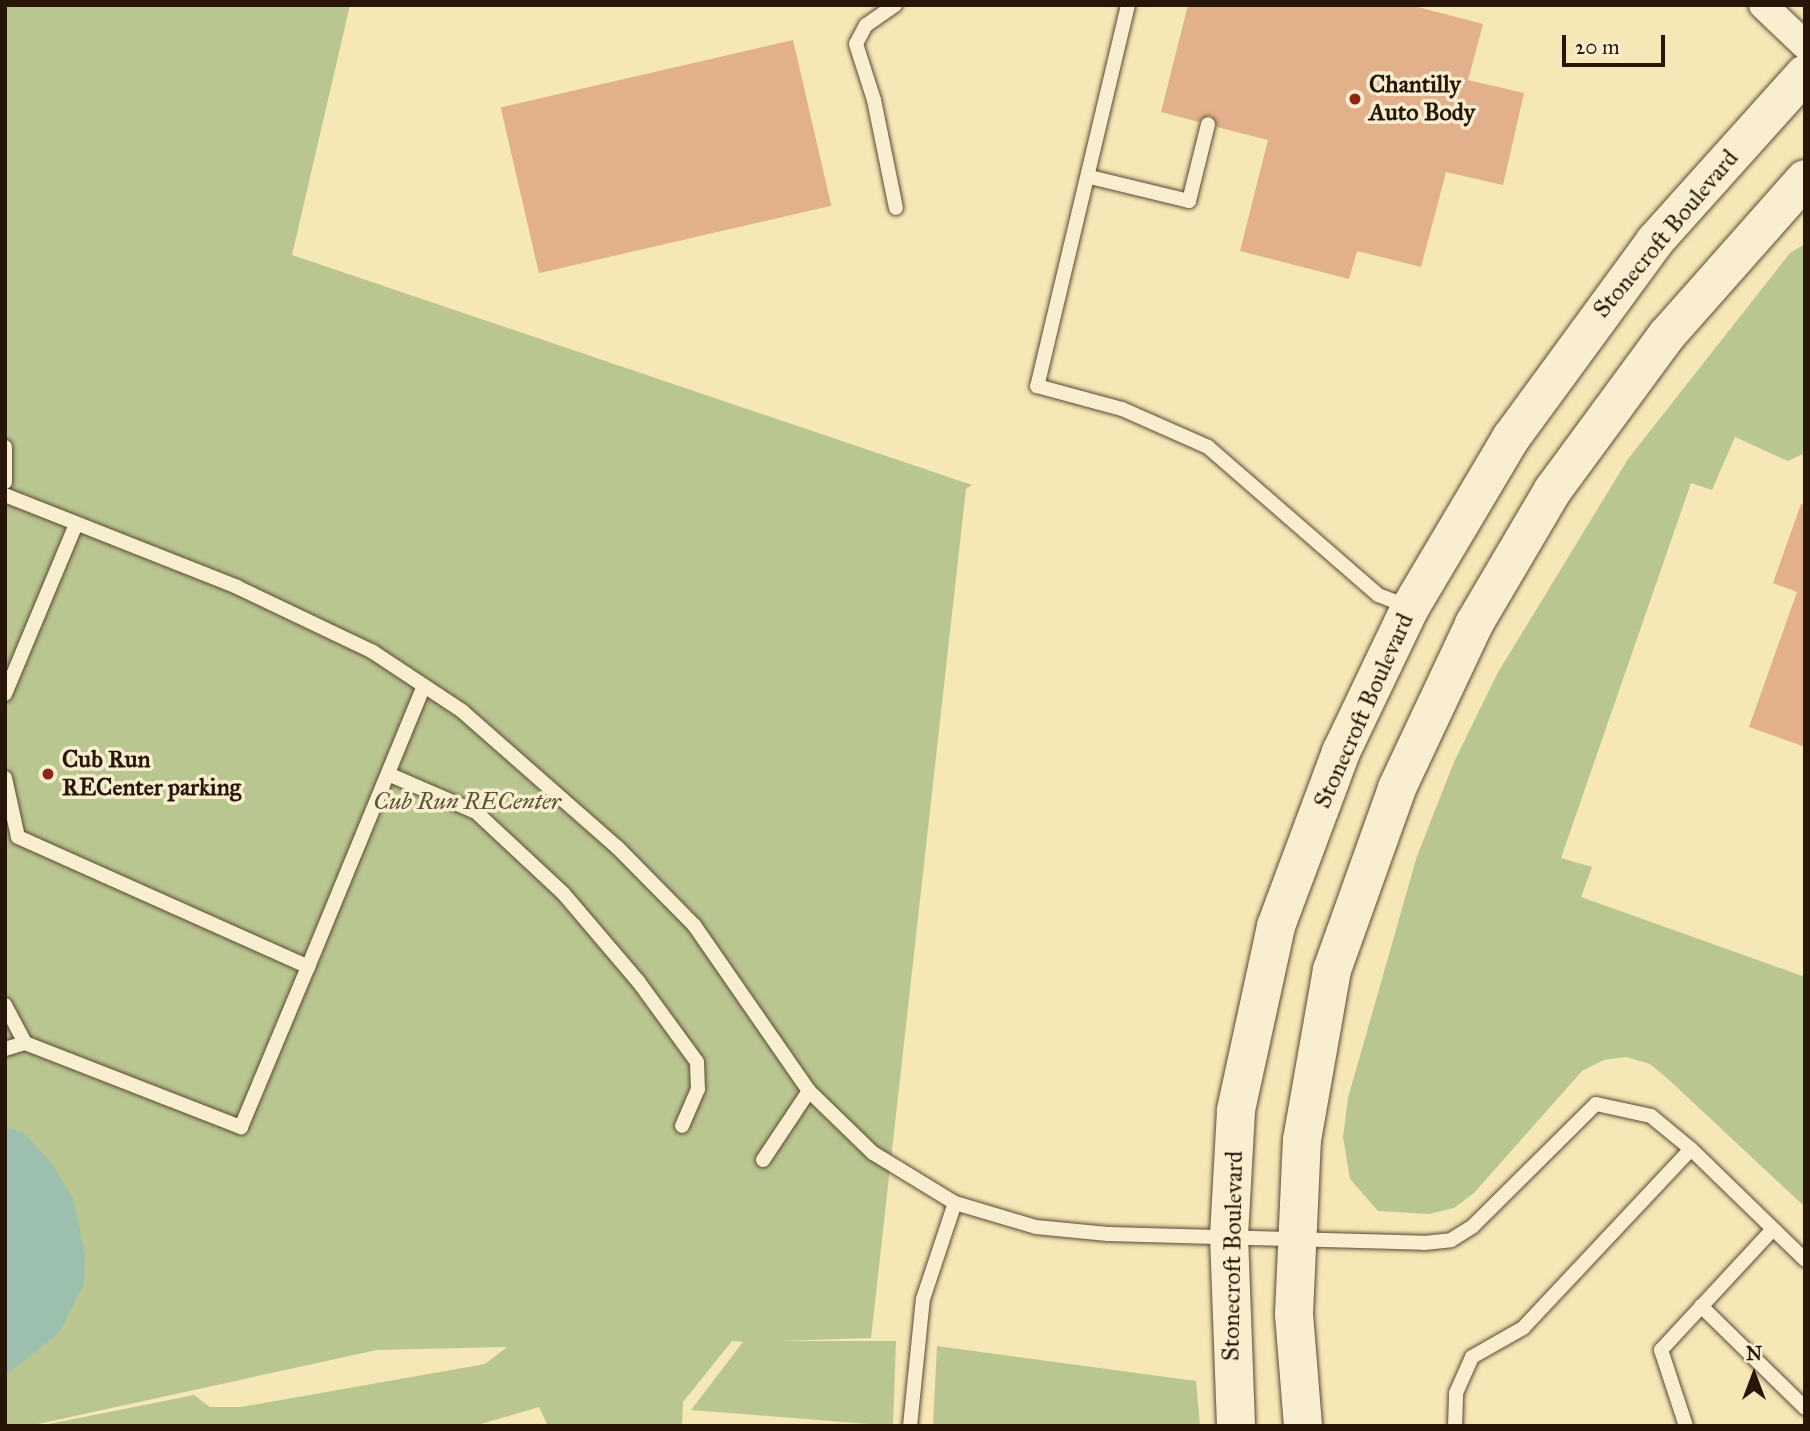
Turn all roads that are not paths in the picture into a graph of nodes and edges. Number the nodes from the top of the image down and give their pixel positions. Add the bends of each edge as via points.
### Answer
1 (895, 5) edge
2 (1128, 5) edge
3 (1763, 5) edge
4 (1805, 45) edge
5 (1805, 74) edge
6 (1208, 124) dead end
7 (1090, 177) junction
8 (1805, 179) edge
9 (896, 208) dead end
10 (5, 447) edge
11 (5, 482) edge
12 (5, 495) edge
13 (76, 524) junction
14 (1410, 608) junction
15 (425, 686) junction
16 (5, 694) edge
17 (388, 774) junction
18 (5, 778) edge
19 (308, 967) junction
20 (5, 1005) edge
21 (25, 1043) junction
22 (5, 1049) edge
23 (809, 1091) junction
24 (682, 1126) dead end
25 (1691, 1149) junction
26 (764, 1160) dead end
27 (956, 1203) junction
28 (1773, 1229) junction
29 (1228, 1236) junction
30 (1293, 1238) junction
31 (1805, 1260) edge
32 (1701, 1307) junction
33 (1805, 1408) edge
34 (911, 1426) edge
35 (1236, 1426) edge
36 (1303, 1426) edge
37 (1455, 1426) edge
38 (1686, 1426) edge

1 - 9 lane via 866,25 856,44 874,100
2 - 7 lane
3 - 4 street
5 - 14 main road, Stonecroft Boulevard via 1655,241 1588,327 1456,524
6 - 7 lane via 1189,201
7 - 14 lane via 1037,386 1122,409 1208,447 1378,595
8 - 30 main road via 1667,335 1607,412 1503,573 1448,676 1369,859 1332,970 1302,1140
10 - 11 lane
12 - 13 lane
13 - 15 lane via 237,587 373,652
13 - 16 lane
14 - 29 main road, Stonecroft Boulevard via 1341,752 1276,926 1236,1110
15 - 17 lane
15 - 23 lane via 534,771 694,925
17 - 19 lane
17 - 24 lane via 476,812 563,893 638,981 697,1062 698,1089
18 - 19 lane via 18,837
19 - 21 lane via 240,1127
20 - 21 lane
21 - 22 lane
23 - 26 lane
23 - 27 lane via 873,1153
25 - 28 lane
25 - 30 lane via 1651,1116 1597,1104 1473,1226 1451,1240
25 - 37 lane via 1523,1328 1472,1357 1456,1392
27 - 29 lane via 1036,1227
27 - 34 lane via 922,1298
28 - 31 lane
28 - 32 lane
29 - 30 lane
29 - 35 main road, Stonecroft Boulevard
30 - 36 main road
32 - 33 lane
32 - 38 lane via 1661,1350

